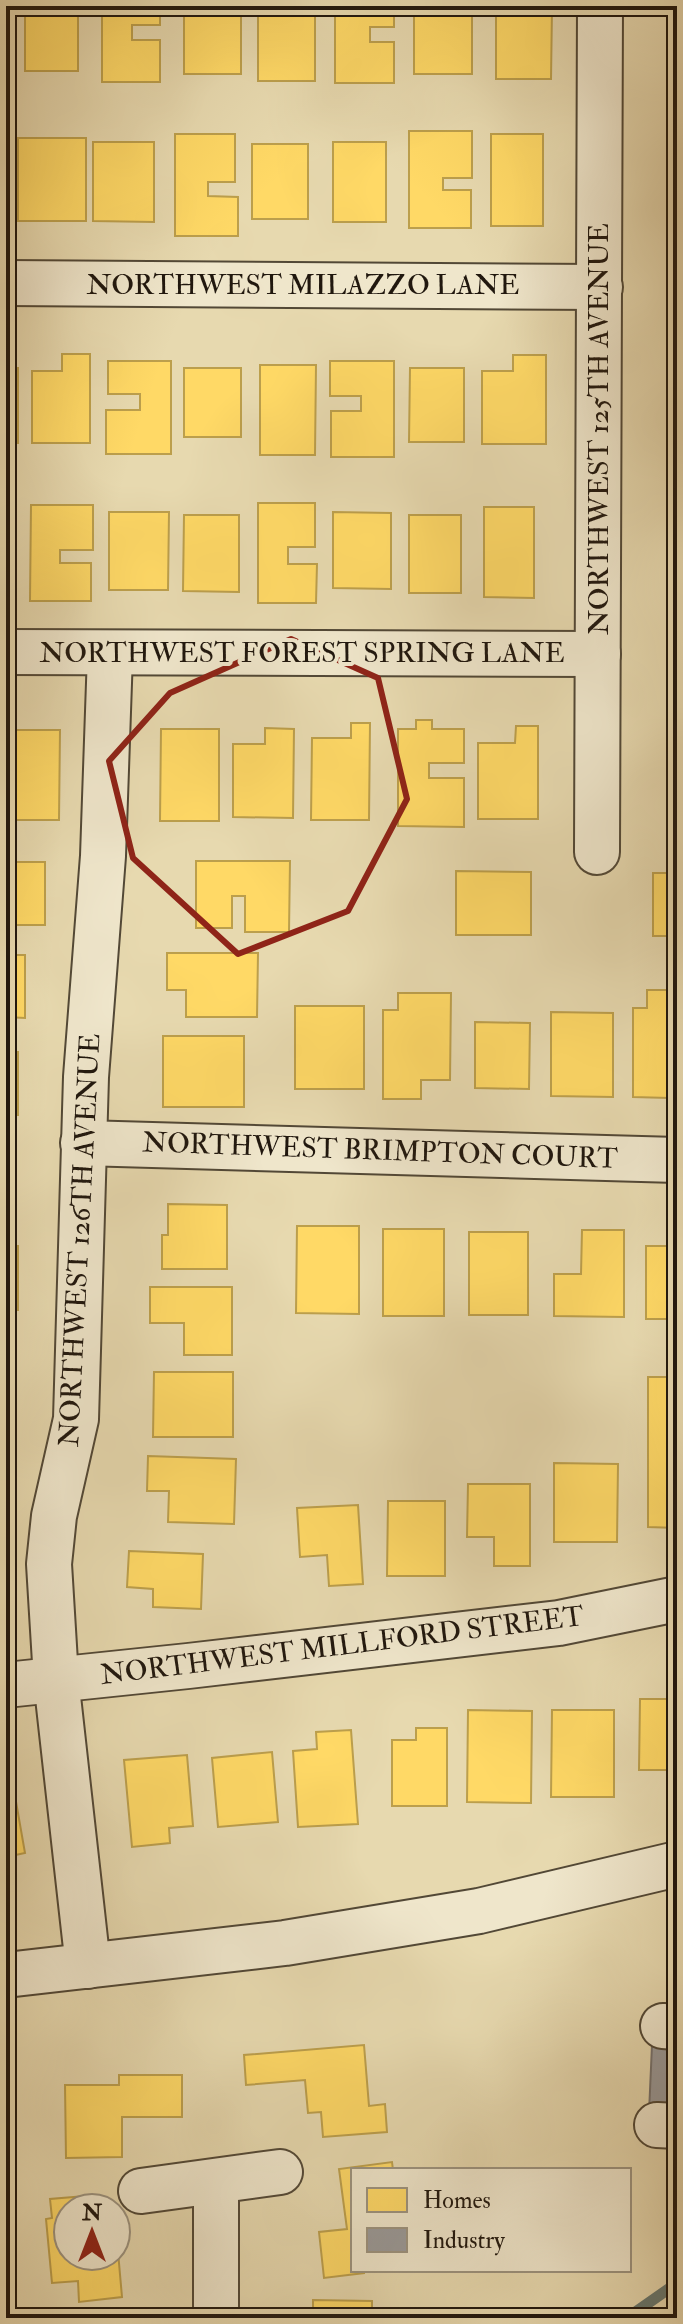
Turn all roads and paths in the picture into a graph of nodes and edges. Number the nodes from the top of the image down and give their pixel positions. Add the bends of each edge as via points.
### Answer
1 (600, 6) edge
2 (6, 283) edge
3 (600, 287) junction
4 (6, 652) edge
5 (110, 654) junction
6 (598, 654) junction
7 (597, 852) dead end
8 (83, 1143) junction
9 (677, 1160) edge
10 (677, 1599) edge
11 (56, 1679) junction
12 (6, 1685) edge
13 (675, 1868) edge
14 (88, 1966) junction
15 (6, 1975) edge
16 (280, 2172) dead end
17 (216, 2182) junction
18 (141, 2191) dead end
19 (216, 2318) edge

1 - 3 street, NORTHWEST 125TH AVENUE
2 - 3 street, NORTHWEST MILAZZO LANE
3 - 6 street, NORTHWEST 125TH AVENUE
4 - 5 street, NORTHWEST FOREST SPRING LANE
5 - 6 street, NORTHWEST FOREST SPRING LANE
5 - 8 street, NORTHWEST 126TH AVENUE via 103,856
6 - 7 street, NORTHWEST 125TH AVENUE
8 - 9 street, NORTHWEST BRIMPTON COURT
8 - 11 street, NORTHWEST 126TH AVENUE via 76,1419 49,1564
10 - 11 street, NORTHWEST MILLFORD STREET via 559,1623
11 - 12 street, NORTHWEST MILLFORD STREET
11 - 14 street, NORTHWEST 126TH AVENUE
13 - 14 street via 479,1911 285,1943
14 - 15 street
16 - 17 street
17 - 18 street
17 - 19 street

